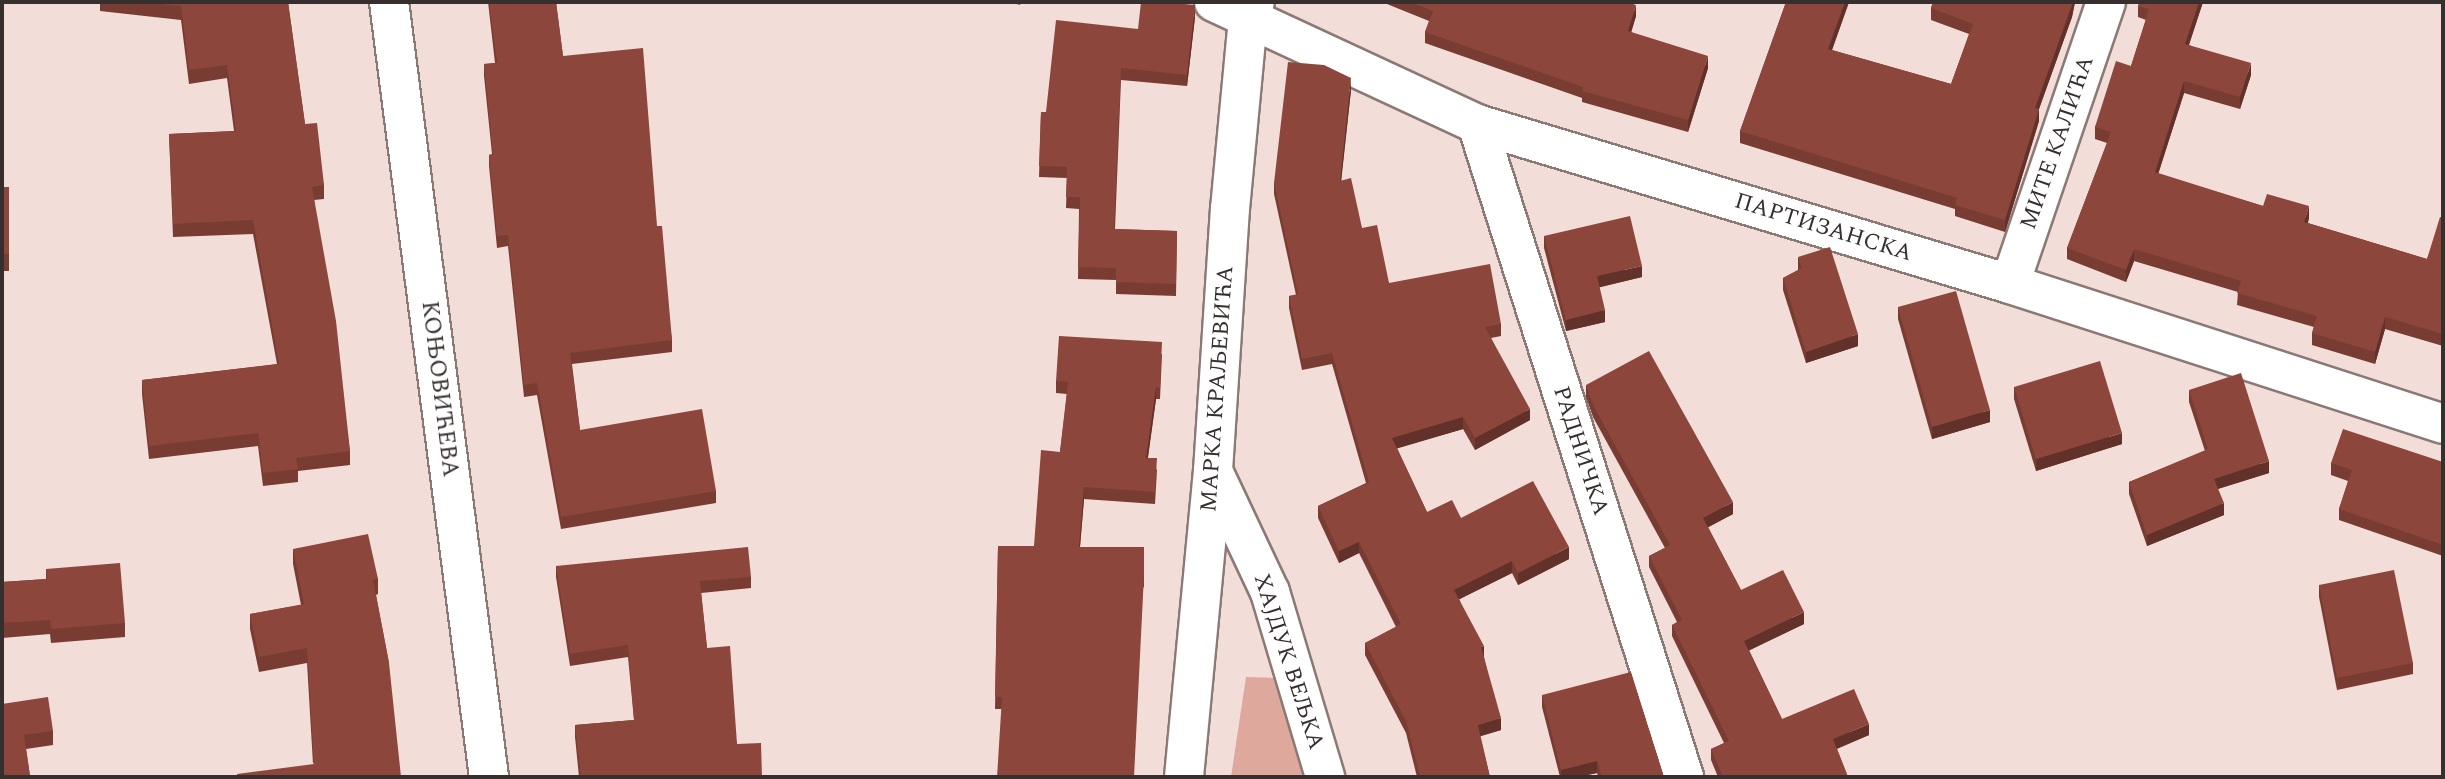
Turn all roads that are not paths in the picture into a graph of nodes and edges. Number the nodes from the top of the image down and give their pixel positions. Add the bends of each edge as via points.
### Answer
1 (389, 2) edge
2 (1214, 2) edge
3 (2106, 2) edge
4 (1251, 10) edge
5 (1477, 124) junction
6 (2010, 284) junction
7 (2443, 424) edge
8 (1213, 471) junction
9 (489, 777) edge
10 (1184, 777) edge
11 (1325, 777) edge
12 (1684, 777) edge

1 - 9 street, КОЊОВИЋЕВА
2 - 4 street, ПАРТИЗАНСКА
3 - 6 street, МИТЕ КАЛИЋА
4 - 5 street, ПАРТИЗАНСКА
4 - 8 street, МАРКА КРАЉЕВИЋА
5 - 6 street, ПАРТИЗАНСКА
5 - 12 street, РАДНИЧКА
6 - 7 street, ПАРТИЗАНСКА
8 - 10 street, МАРКА КРАЉЕВИЋА
8 - 11 street, ХАЈДУК ВЕЉКА via 1270,592

